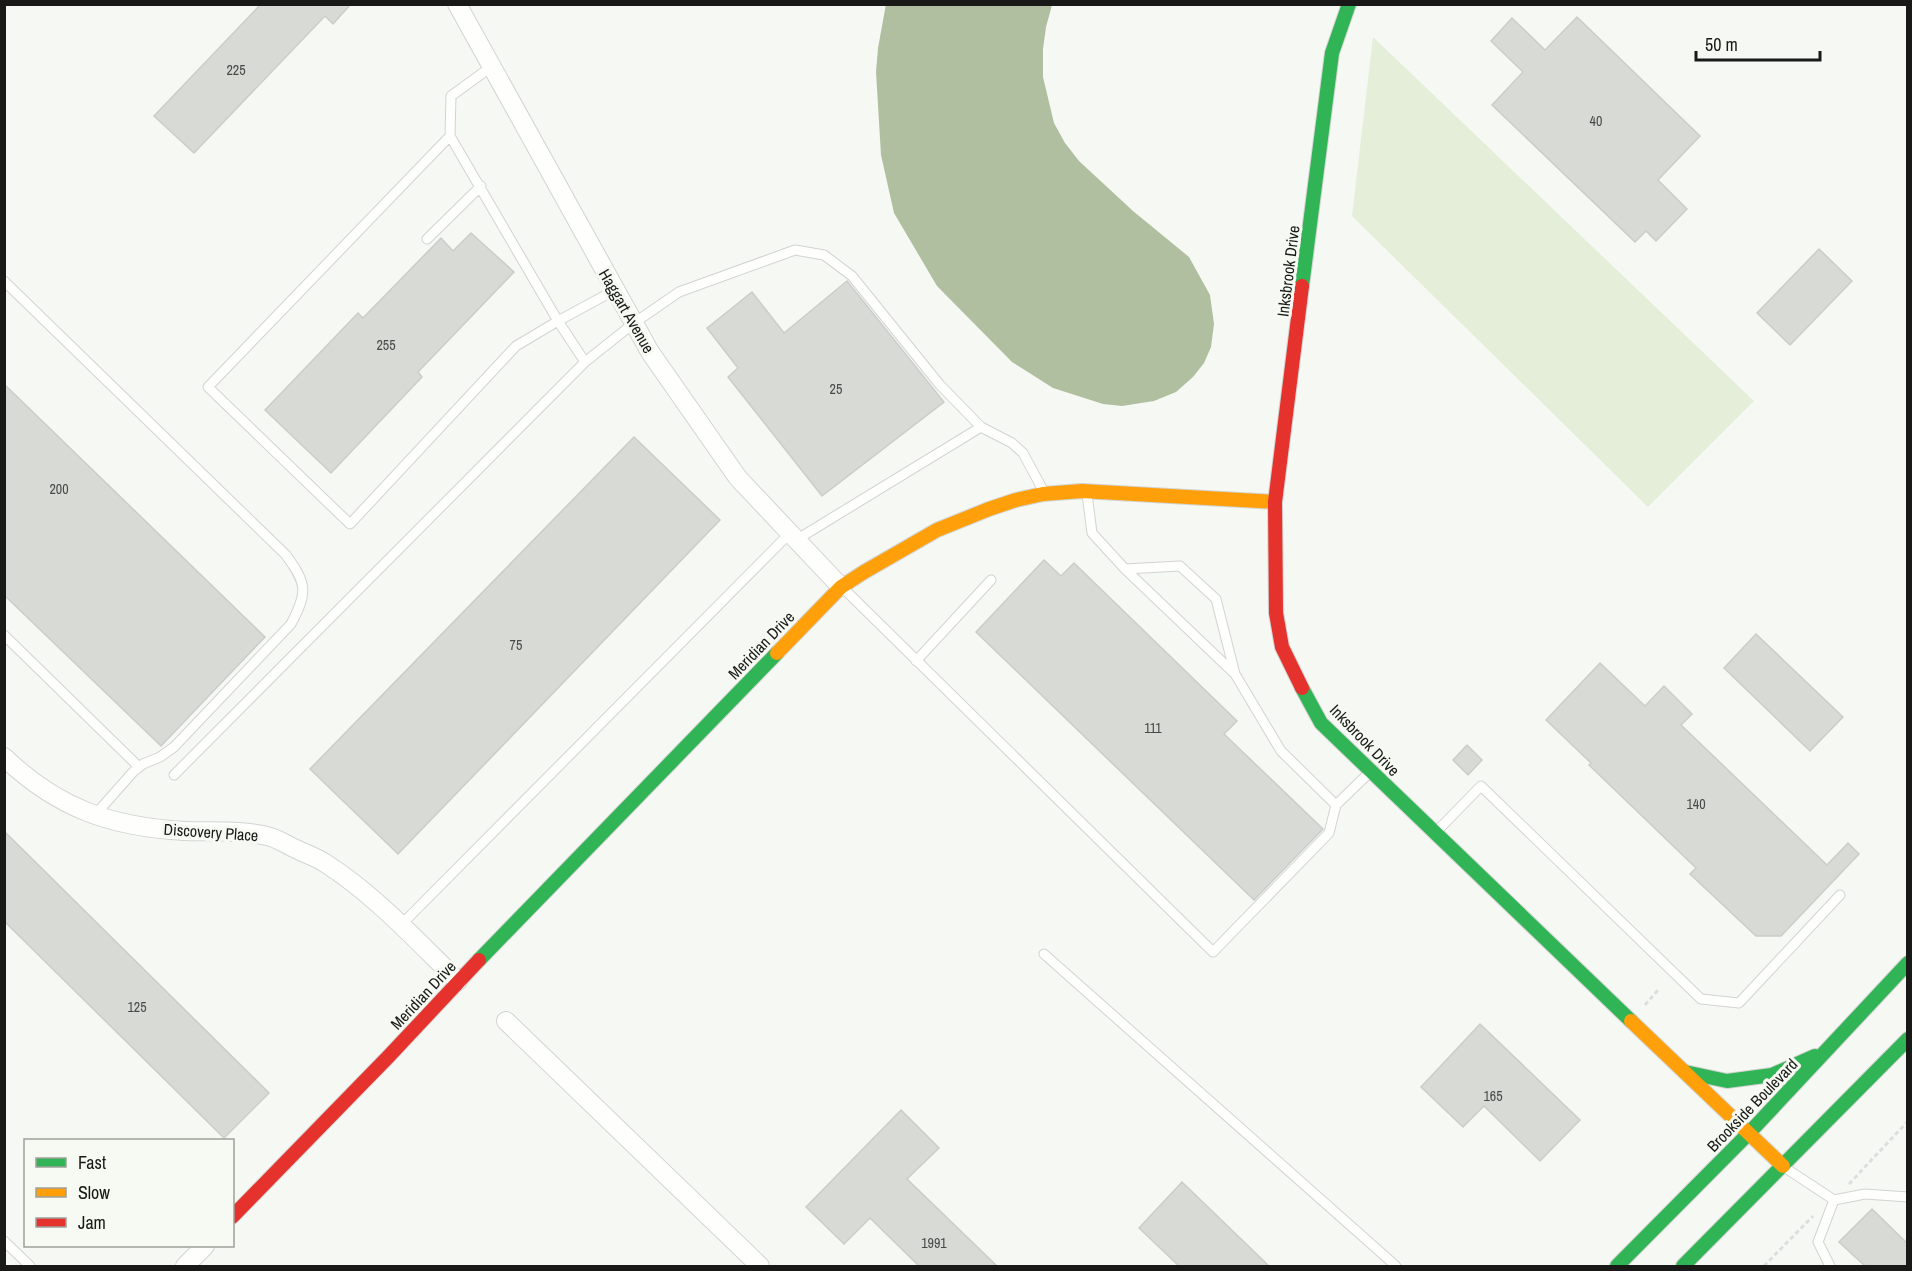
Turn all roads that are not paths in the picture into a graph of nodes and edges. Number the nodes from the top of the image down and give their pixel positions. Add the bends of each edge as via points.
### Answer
1 (457, 4) edge
2 (1349, 4) edge
3 (491, 67) junction
4 (450, 136) junction
5 (481, 186) junction
6 (428, 239) dead end
7 (4, 280) edge
8 (615, 290) junction
9 (558, 321) junction
10 (634, 323) junction
11 (585, 362) junction
12 (981, 427) junction
13 (1086, 491) junction
14 (1045, 494) junction
15 (1275, 502) junction
16 (793, 536) junction
17 (1125, 569) junction
18 (991, 580) dead end
19 (841, 587) junction
20 (4, 635) edge
21 (916, 661) junction
22 (1235, 674) junction
23 (4, 757) edge
24 (139, 767) junction
25 (1371, 771) junction
26 (174, 775) dead end
27 (1336, 805) junction
28 (95, 815) junction
29 (1435, 833) junction
30 (1840, 895) dead end
31 (401, 925) junction
32 (1044, 954) dead end
33 (1908, 963) edge
34 (458, 981) junction
35 (506, 1021) dead end
36 (1908, 1039) edge
37 (1828, 1050) junction
38 (1685, 1072) junction
39 (1750, 1132) junction
40 (1783, 1166) junction
41 (1908, 1197) edge
42 (1834, 1200) junction
43 (234, 1215) edge
44 (4, 1241) edge
45 (203, 1247) edge
46 (30, 1266) edge
47 (185, 1266) edge
48 (760, 1266) edge
49 (1396, 1266) edge
50 (1617, 1266) edge
51 (1683, 1266) edge
52 (1830, 1266) edge

1 - 3 street, Haggart Avenue
2 - 15 street, Inksbrook Drive via 1332,53
3 - 4 lane via 451,96
3 - 8 street, Haggart Avenue
4 - 5 lane
4 - 9 lane via 208,387 350,524 516,346
5 - 6 lane
5 - 9 lane
7 - 24 lane via 286,555 304,587 291,624 174,747
8 - 9 lane
8 - 10 street, Haggart Avenue
9 - 11 lane
10 - 11 lane
10 - 12 lane via 679,292 795,250 824,255 852,276 940,385
10 - 16 street, Haggart Avenue via 738,478
11 - 26 lane
12 - 14 lane via 1023,453
12 - 16 lane
13 - 14 street, Meridian Drive
13 - 15 street, Meridian Drive
13 - 17 lane via 1092,533
14 - 19 street, Meridian Drive via 994,506 944,526
15 - 25 street, Inksbrook Drive via 1276,613 1282,647 1321,723
16 - 19 street, Haggart Avenue
16 - 31 lane
17 - 22 lane
17 - 22 lane via 1180,566 1216,599
18 - 21 lane
19 - 21 lane
19 - 34 street, Meridian Drive
20 - 24 lane
21 - 27 lane via 1213,952 1329,833
22 - 27 lane via 1281,751
23 - 28 street, Discovery Place via 55,798
24 - 28 lane
25 - 27 lane
25 - 29 street, Inksbrook Drive
28 - 31 street, Discovery Place via 130,825 268,836 323,862
29 - 30 lane via 1481,786 1701,999 1739,1003
29 - 38 street, Inksbrook Drive
31 - 34 street, Discovery Place
32 - 49 lane
33 - 37 street, Brookside Boulevard
34 - 43 street, Meridian Drive
35 - 48 street
36 - 40 street
37 - 38 street via 1772,1075 1727,1081
37 - 39 street, Brookside Boulevard
38 - 39 street, Inksbrook Drive
39 - 40 street, Inksbrook Drive
39 - 50 street, Brookside Boulevard
40 - 42 lane
40 - 51 street
41 - 42 lane via 1865,1194
42 - 52 lane via 1818,1242
44 - 46 lane
45 - 47 street

